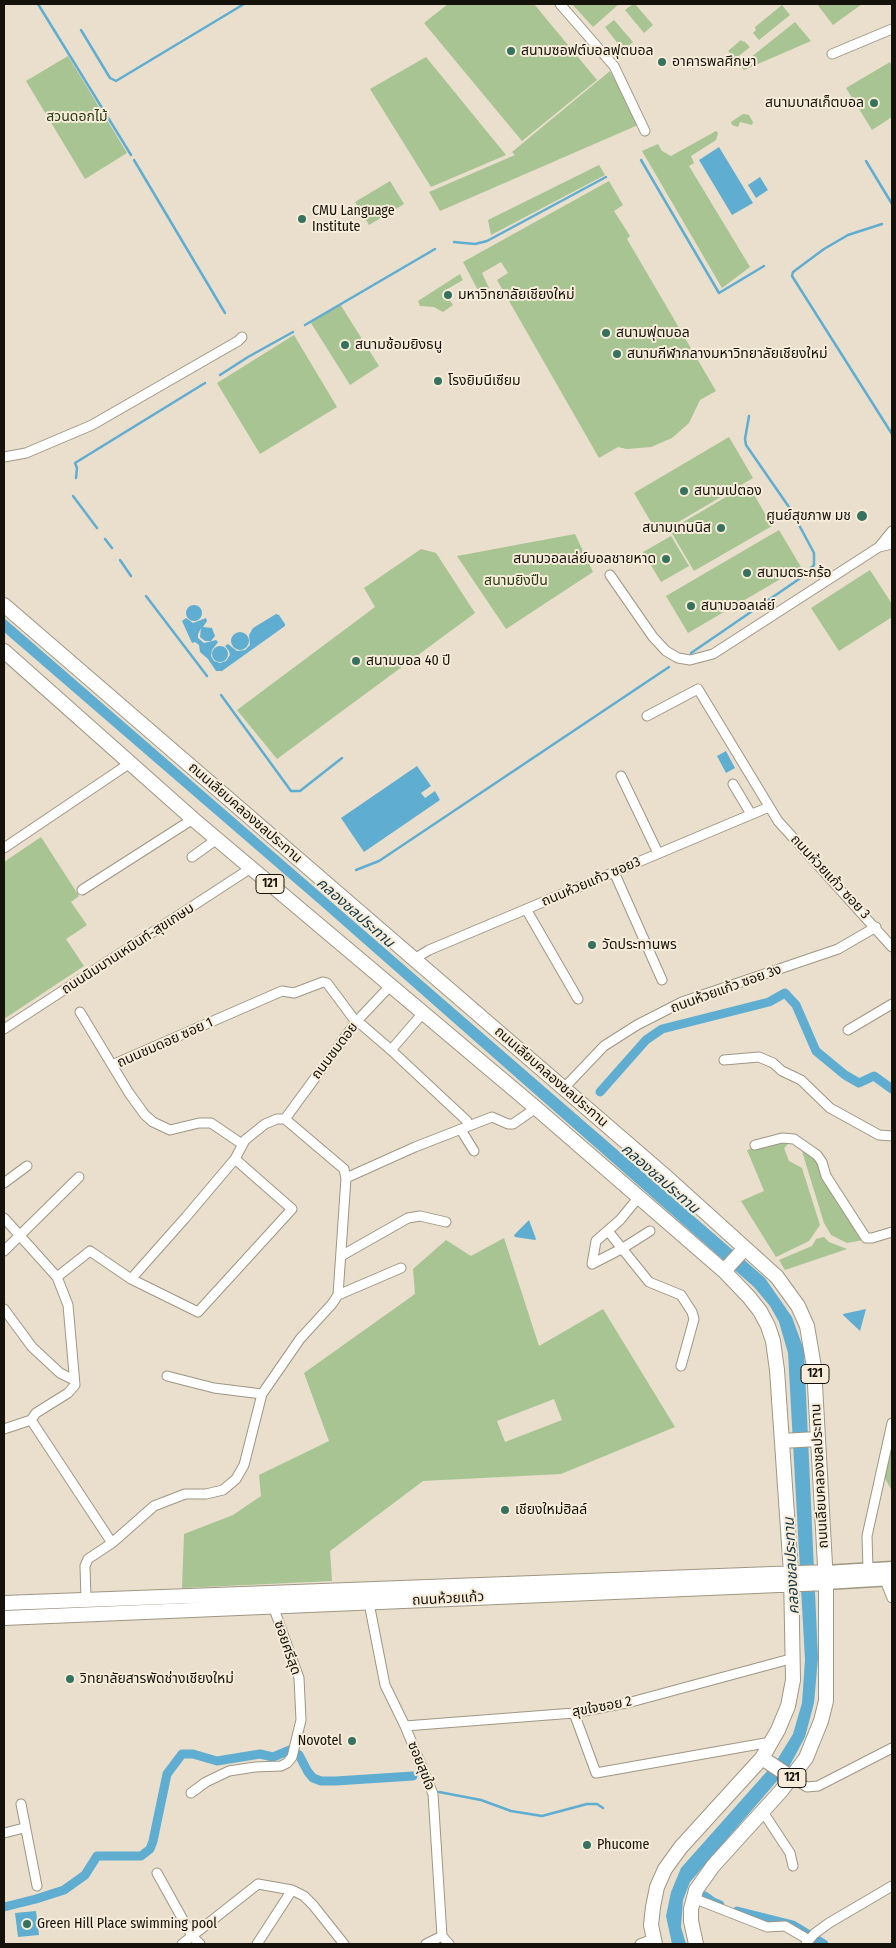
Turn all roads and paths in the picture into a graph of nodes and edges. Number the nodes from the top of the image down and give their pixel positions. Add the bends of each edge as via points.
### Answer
1 (560, 4) edge
2 (892, 29) edge
3 (832, 54) dead end
4 (645, 131) dead end
5 (4, 451) edge
6 (4, 457) edge
7 (892, 531) edge
8 (892, 544) edge
9 (879, 547) junction
10 (610, 575) dead end
11 (4, 604) edge
12 (4, 651) edge
13 (647, 716) dead end
14 (130, 763) junction
15 (621, 776) dead end
16 (733, 784) dead end
17 (769, 807) junction
18 (752, 814) junction
19 (193, 819) junction
20 (217, 839) junction
21 (4, 848) edge
22 (658, 854) junction
23 (192, 856) dead end
24 (251, 868) junction
25 (614, 872) junction
26 (82, 890) dead end
27 (526, 909) junction
28 (876, 927) junction
29 (892, 947) edge
30 (414, 959) junction
31 (662, 980) dead end
32 (390, 986) junction
33 (578, 999) dead end
34 (892, 1004) edge
35 (80, 1012) dead end
36 (423, 1013) junction
37 (359, 1024) junction
38 (4, 1029) edge
39 (848, 1030) dead end
40 (391, 1050) junction
41 (724, 1060) dead end
42 (112, 1065) junction
43 (564, 1088) junction
44 (536, 1108) junction
45 (285, 1119) junction
46 (468, 1121) dead end
47 (460, 1130) junction
48 (892, 1136) edge
49 (242, 1144) junction
50 (755, 1145) dead end
51 (474, 1151) dead end
52 (235, 1159) junction
53 (27, 1166) dead end
54 (79, 1177) dead end
55 (346, 1178) junction
56 (4, 1183) edge
57 (638, 1198) junction
58 (4, 1218) edge
59 (446, 1222) dead end
60 (608, 1231) junction
61 (650, 1231) dead end
62 (892, 1232) edge
63 (18, 1236) junction
64 (623, 1248) junction
65 (743, 1250) junction
66 (4, 1251) edge
67 (340, 1256) junction
68 (400, 1268) dead end
69 (726, 1269) junction
70 (57, 1276) junction
71 (131, 1279) junction
72 (338, 1295) junction
73 (4, 1309) edge
74 (681, 1366) dead end
75 (167, 1376) dead end
76 (74, 1380) junction
77 (262, 1394) junction
78 (31, 1420) junction
79 (892, 1423) edge
80 (4, 1429) edge
81 (814, 1440) junction
82 (786, 1441) junction
83 (112, 1542) junction
84 (892, 1568) edge
85 (868, 1570) junction
86 (826, 1577) junction
87 (791, 1579) junction
88 (889, 1579) edge
89 (369, 1596) junction
90 (892, 1598) edge
91 (86, 1600) junction
92 (4, 1603) edge
93 (273, 1606) junction
94 (86, 1614) junction
95 (4, 1618) edge
96 (794, 1658) junction
97 (574, 1713) junction
98 (405, 1726) junction
99 (771, 1742) junction
100 (892, 1748) edge
101 (762, 1758) junction
102 (792, 1778) junction
103 (191, 1793) dead end
104 (20, 1804) dead end
105 (762, 1812) junction
106 (24, 1828) junction
107 (4, 1833) edge
108 (794, 1866) dead end
109 (158, 1873) dead end
110 (37, 1886) dead end
111 (892, 1886) edge
112 (292, 1890) junction
113 (693, 1898) junction
114 (192, 1936) junction
115 (442, 1936) junction
116 (810, 1940) edge
117 (654, 1942) edge
118 (182, 1944) edge
119 (200, 1944) edge
120 (257, 1944) edge
121 (344, 1944) edge
122 (426, 1944) edge
123 (449, 1944) edge
124 (640, 1944) edge
125 (696, 1944) edge

1 - 4 street via 614,66
2 - 3 street
5 - 6 street via 24,448 85,426 243,336 92,425 26,453
7 - 9 street
8 - 9 street
9 - 10 street via 713,654 690,660 666,651
11 - 30 main road, ถนนเลียบคลองชลประทาน / 121
12 - 14 main road, 121
13 - 17 street, ถนนห้วยแก้ว ซอย 3 via 698,689
14 - 19 main road, 121
14 - 21 street
15 - 22 street
16 - 18 street
17 - 18 street, ถนนห้วยแก้ว ซอย3
17 - 28 street, ถนนห้วยแก้ว ซอย 3 via 778,821
18 - 22 street, ถนนห้วยแก้ว ซอย3
19 - 20 main road, 121
19 - 26 street
20 - 23 street
20 - 24 main road, 121
22 - 25 street, ถนนห้วยแก้ว ซอย3
24 - 32 main road, 121
24 - 38 street, ถนนนิมมานเหมินท์-สุขเกษม
25 - 27 street, ถนนห้วยแก้ว ซอย3
25 - 31 street
27 - 30 street, ถนนห้วยแก้ว ซอย3
27 - 33 street
28 - 29 street, ถนนห้วยแก้ว ซอย 3
28 - 43 street, ถนนห้วยแก้ว ซอย 3ง via 838,949 682,1002 637,1025 604,1046
30 - 43 main road, ถนนเลียบคลองชลประทาน / 121
32 - 36 main road, 121
32 - 37 street, ถนนชมดอย
34 - 39 street
35 - 42 street
36 - 40 street
36 - 44 main road, 121
37 - 40 street
37 - 42 street, ถนนชมดอย ซอย 1 via 323,982 294,993 282,991
37 - 45 street, ถนนชมดอย
40 - 46 street
41 - 48 street via 759,1058 772,1063 800,1080 830,1108 879,1135
42 - 49 street, ถนนชมดอย ซอย 1 via 134,1101 153,1122 170,1130 211,1123
43 - 65 main road, ถนนเลียบคลองชลประทาน / 121
44 - 47 street via 513,1124 492,1117
44 - 57 main road, 121
45 - 49 street via 265,1124
45 - 55 street via 340,1164
47 - 51 street
47 - 55 street
49 - 52 street
50 - 62 street via 782,1138 794,1139 817,1155 826,1176 866,1238
52 - 71 street
52 - 71 street via 292,1209 198,1312
53 - 56 street
54 - 63 street
55 - 67 street
57 - 60 street
57 - 69 main road, 121
58 - 63 street
59 - 67 street via 420,1216 408,1218
60 - 64 street
60 - 64 street via 596,1241 592,1264
61 - 64 street
63 - 66 street
63 - 70 street
64 - 74 street via 649,1282 681,1295 692,1312 694,1319
65 - 69 main road
65 - 81 main road, ถนนเลียบคลองชลประทาน / 121 via 777,1276 798,1306 807,1326 814,1367
67 - 72 street
68 - 72 street
69 - 82 main road, 121 via 768,1326 777,1362
70 - 71 street via 90,1251
70 - 76 street via 68,1305
72 - 77 street via 300,1339
73 - 76 street via 32,1347 60,1373
75 - 77 street via 214,1388
76 - 78 street via 75,1385 68,1393 36,1413
77 - 83 street via 244,1465 236,1479 223,1490 185,1494 154,1506
78 - 80 street
78 - 83 street
79 - 85 street via 867,1536
81 - 82 main road
81 - 86 main road, ถนนเลียบคลองชลประทาน / 121
82 - 87 main road, 121
83 - 91 street via 88,1559 85,1566
84 - 85 main road, ถนนห้วยแก้ว
85 - 86 main road, ถนนห้วยแก้ว
86 - 87 main road, ถนนห้วยแก้ว
86 - 88 main road, ถนนห้วยแก้ว
86 - 102 main road, ถนนเลียบคลองชลประทาน / 121 via 826,1700 815,1740
87 - 89 main road, ถนนห้วยแก้ว
87 - 96 main road, 121
88 - 90 street
89 - 91 main road, ถนนห้วยแก้ว
89 - 93 main road, ถนนห้วยแก้ว
89 - 98 street, ซอยสุขใจ via 385,1685
91 - 92 main road, ถนนห้วยแก้ว
91 - 94 main road
93 - 94 main road, ถนนห้วยแก้ว
93 - 103 street, ซอยศรีสุด via 299,1678 301,1720 293,1753 281,1766 229,1771
94 - 95 main road, ถนนห้วยแก้ว
96 - 97 street, สุขใจซอย 2 via 631,1702
96 - 99 main road, 121 via 788,1706
97 - 98 street, สุขใจซอย 2
97 - 99 street via 596,1773
98 - 115 street, ซอยสุขใจ via 433,1794
99 - 101 main road, 121
100 - 102 street via 818,1786 807,1787
101 - 102 main road
101 - 117 main road, 121 via 665,1869 653,1908
102 - 105 main road, ถนนเลียบคลองชลประทาน / 121
104 - 106 street
105 - 108 street via 790,1853
105 - 113 main road, ถนนเลียบคลองชลประทาน / 121 via 703,1878
106 - 107 street
106 - 110 street
109 - 114 street
111 - 116 street via 829,1923
112 - 114 street via 258,1884
112 - 120 street
112 - 121 street via 313,1904
113 - 116 street via 767,1926 785,1926
113 - 125 main road, ถนนเลียบคลองชลประทาน / 121 via 690,1921
114 - 118 street
114 - 119 street
115 - 122 street
115 - 123 street
117 - 124 street

